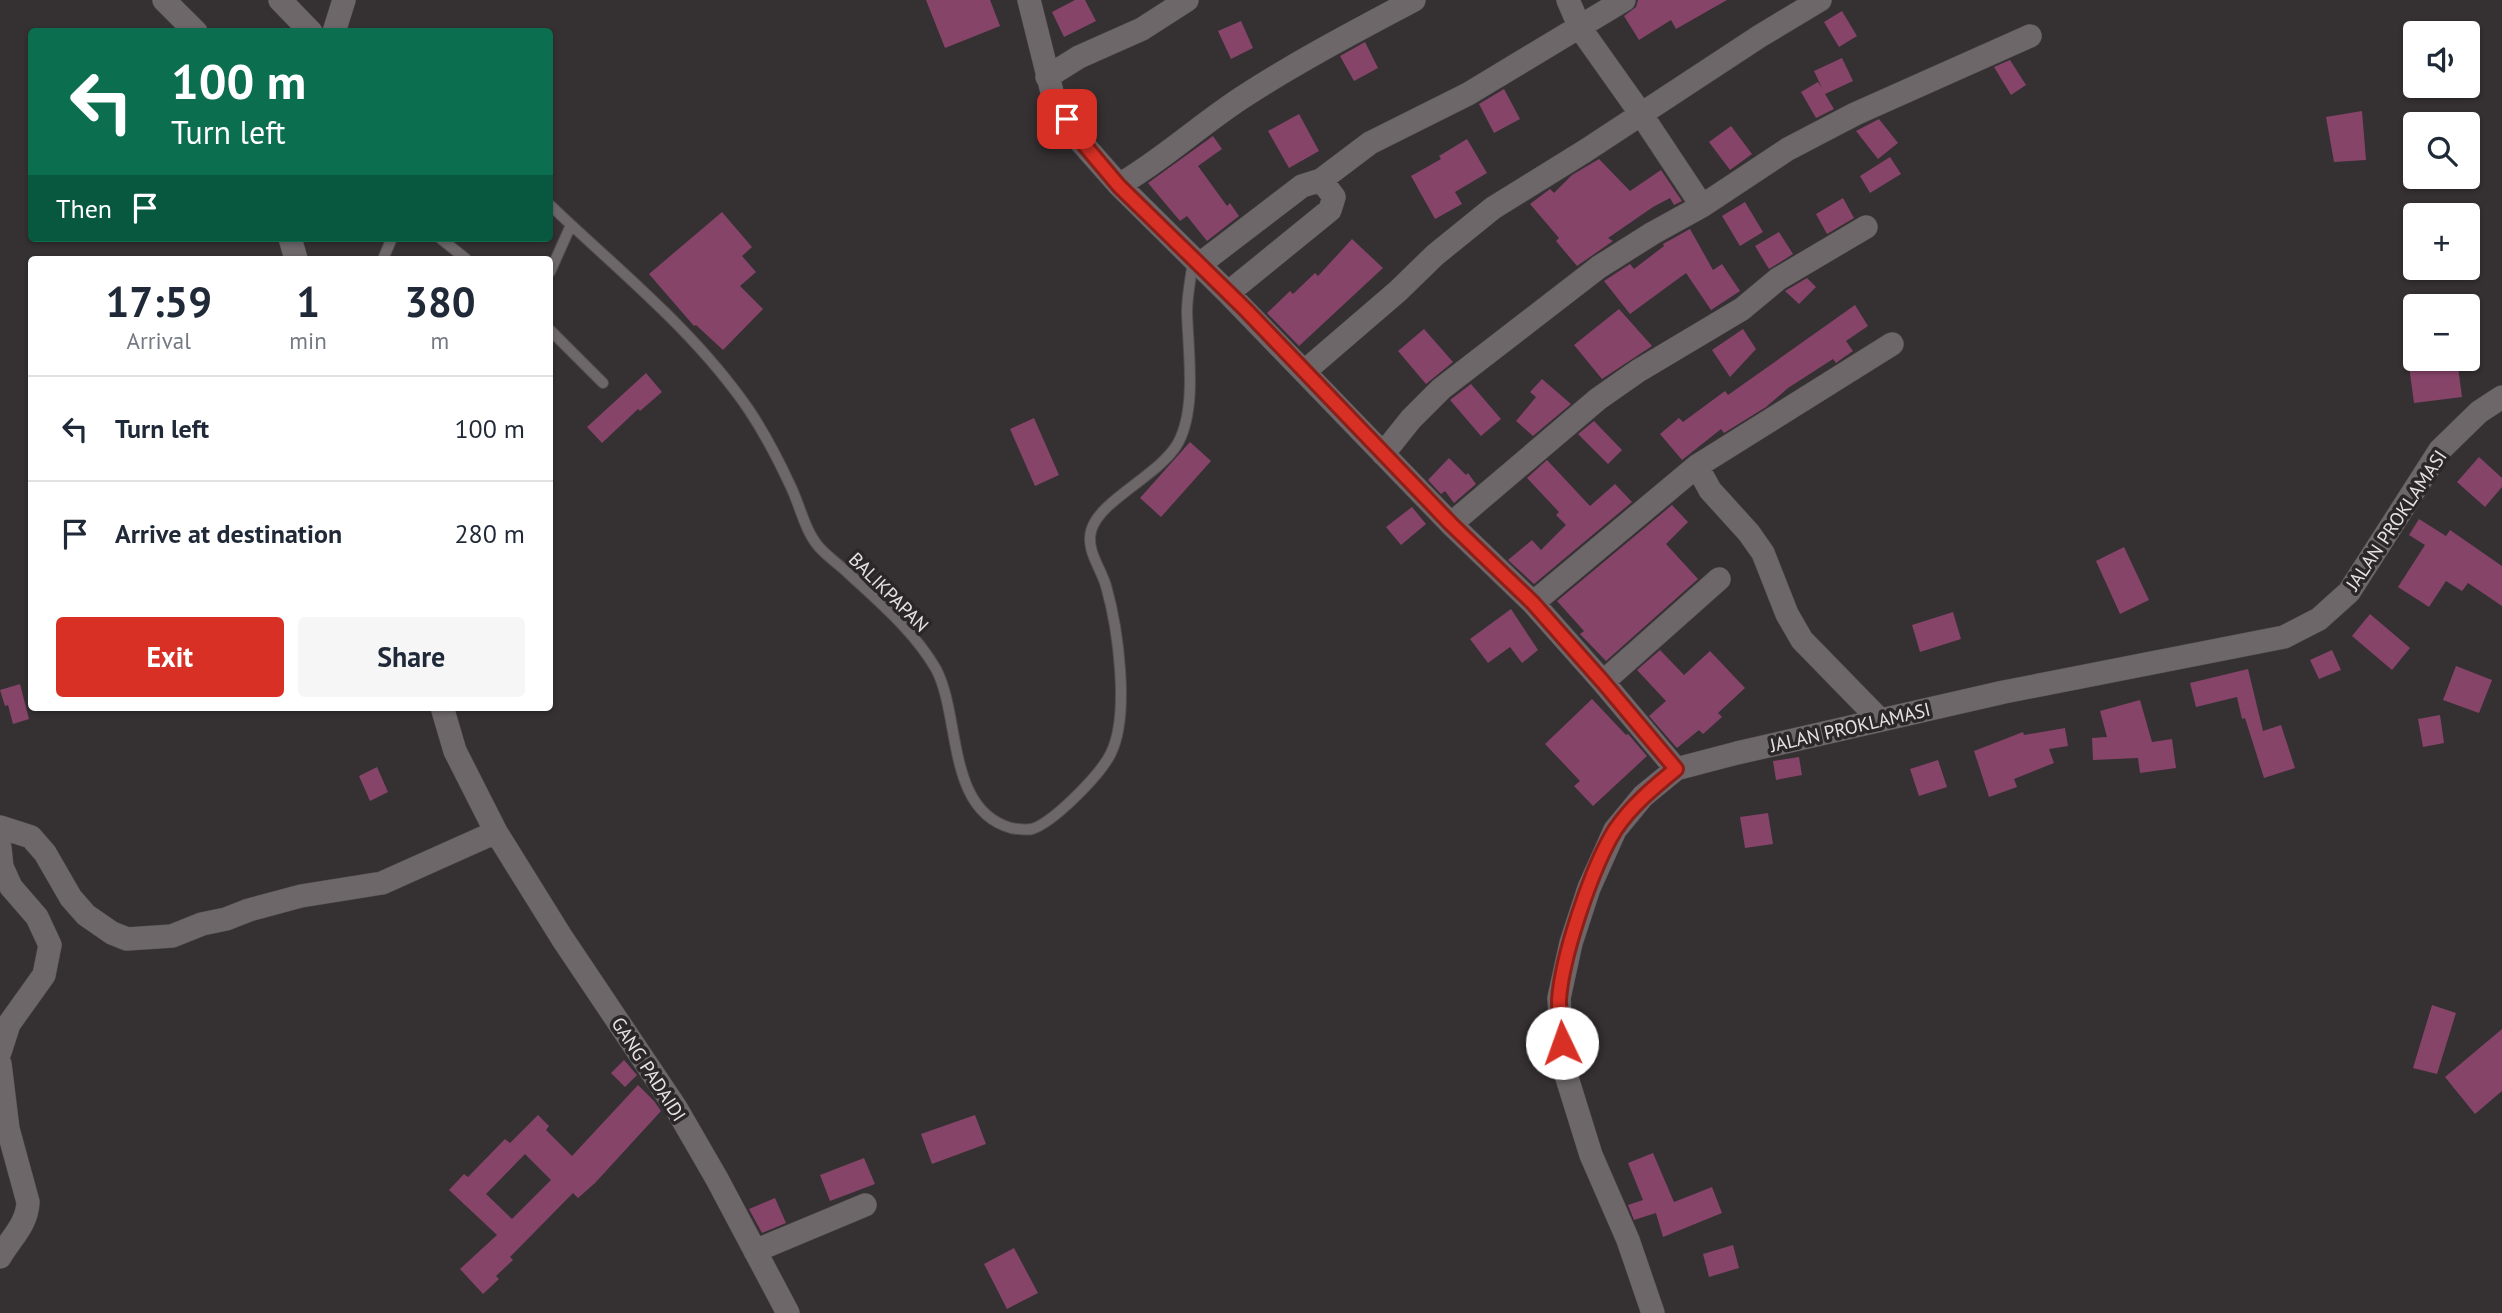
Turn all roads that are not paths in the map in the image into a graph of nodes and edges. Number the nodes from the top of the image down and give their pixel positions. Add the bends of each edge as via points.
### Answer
1 (163, 0) edge
2 (279, 0) edge
3 (344, 0) edge
4 (1029, 0) edge
5 (1187, 0) edge
6 (1414, 0) edge
7 (1568, 0) edge
8 (1625, 0) edge
9 (1820, 0) edge
10 (192, 28) edge
11 (307, 28) edge
12 (335, 28) edge
13 (1580, 28) junction
14 (2030, 36) dead end
15 (1047, 77) junction
16 (1641, 114) junction
17 (1321, 180) junction
18 (1119, 186) junction
19 (1702, 206) junction
20 (553, 208) edge
21 (571, 225) junction
22 (1866, 227) dead end
23 (445, 242) edge
24 (462, 256) edge
25 (1197, 261) junction
26 (553, 265) edge
27 (1228, 293) junction
28 (553, 333) edge
29 (1892, 344) dead end
30 (1305, 371) junction
31 (603, 383) dead end
32 (2502, 397) edge
33 (1382, 454) junction
34 (1697, 466) junction
35 (1451, 524) junction
36 (1719, 579) dead end
37 (1533, 603) junction
38 (1603, 682) junction
39 (443, 711) edge
40 (1881, 720) junction
41 (1676, 769) junction
42 (0, 827) edge
43 (496, 832) junction
44 (0, 848) edge
45 (0, 1052) edge
46 (0, 1064) edge
47 (865, 1205) dead end
48 (755, 1251) junction
49 (0, 1256) edge
50 (788, 1313) edge
51 (1653, 1313) edge

1 - 10 street
2 - 11 street
3 - 12 street
4 - 15 street
5 - 15 street via 1142,29
6 - 18 street via 1244,96
7 - 13 street
8 - 13 street
9 - 16 street
13 - 16 street
13 - 17 street via 1468,94 1370,143
14 - 19 street via 1855,114 1788,149
15 - 18 street via 1053,96 1082,142
16 - 19 street
16 - 30 street via 1493,208
17 - 25 street via 1302,186
17 - 27 street via 1334,197 1330,210
18 - 25 street
19 - 33 street via 1599,267 1441,389
20 - 21 lane, BALIKPAPAN
21 - 25 lane, BALIKPAPAN via 728,379 760,425 818,545 906,629 937,671 968,792 986,814 1010,828 1031,829 1059,814 1111,754 1119,725 1120,676 1115,627 1090,544 1091,530 1098,516 1152,472 1177,444 1185,423 1187,307
21 - 26 lane
22 - 35 street via 1778,279 1742,309 1598,399
23 - 24 lane
25 - 27 street
27 - 30 street
28 - 31 lane
29 - 34 street
30 - 33 street
32 - 40 street, JALAN PROKLAMASI via 2479,412 2440,450 2349,592 2319,619 2284,637
33 - 35 street
34 - 37 street
34 - 40 street via 1710,490 1763,552 1802,640
35 - 37 street
36 - 38 street
37 - 38 street
38 - 41 street
39 - 43 street, GANG PADAIDI via 455,751
40 - 41 street, JALAN PROKLAMASI
41 - 51 street, JALAN PROKLAMASI via 1643,796 1615,831 1589,888 1559,998 1563,1065 1591,1155
42 - 43 street via 31,837 86,915 127,939 173,936 301,896 382,883
43 - 48 street, GANG PADAIDI via 676,1108
44 - 45 street via 11,887 37,917 50,945 44,975 9,1024
46 - 49 street via 8,1129 28,1202 22,1227
47 - 48 street
48 - 50 street, GANG PADAIDI

